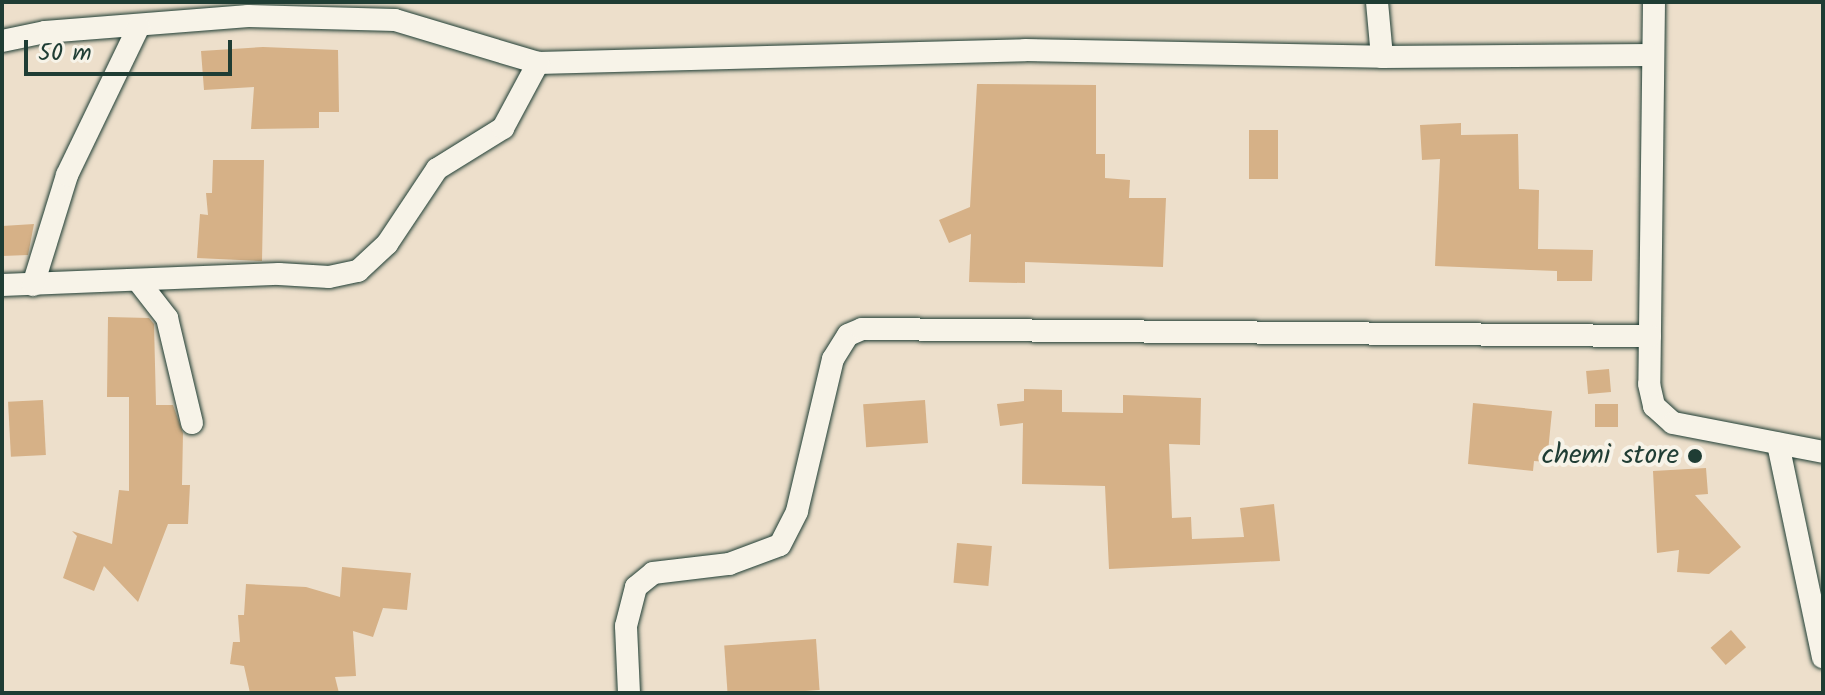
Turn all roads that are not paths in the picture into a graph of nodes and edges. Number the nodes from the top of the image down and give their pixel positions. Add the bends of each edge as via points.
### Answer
1 (157, 2) edge
2 (327, 2) edge
3 (1377, 2) edge
4 (1654, 2) edge
5 (249, 9) edge
6 (345, 18) junction
7 (166, 24) junction
8 (139, 26) junction
9 (2, 41) edge
10 (1652, 55) junction
11 (1382, 57) junction
12 (538, 63) junction
13 (139, 282) junction
14 (2, 285) edge
15 (33, 285) junction
16 (1650, 336) junction
17 (192, 423) dead end
18 (1778, 444) junction
19 (1823, 452) edge
20 (1823, 657) edge
21 (629, 693) edge

1 - 7 street
2 - 6 street
3 - 11 street
4 - 10 street
5 - 6 street
5 - 7 street
6 - 12 street via 420,24
7 - 8 street
8 - 9 street via 45,32
8 - 15 street via 67,175
10 - 11 street
10 - 16 street
11 - 12 street via 1025,50
12 - 13 street via 503,128 437,169 387,244 358,271 329,277 266,274
13 - 15 street
13 - 17 street via 167,318
14 - 15 street
16 - 18 street via 1649,384 1654,406 1666,419
16 - 21 street via 862,329 848,335 833,359 797,511 780,545 729,564 653,573 636,587 626,626
18 - 19 street
18 - 20 street

